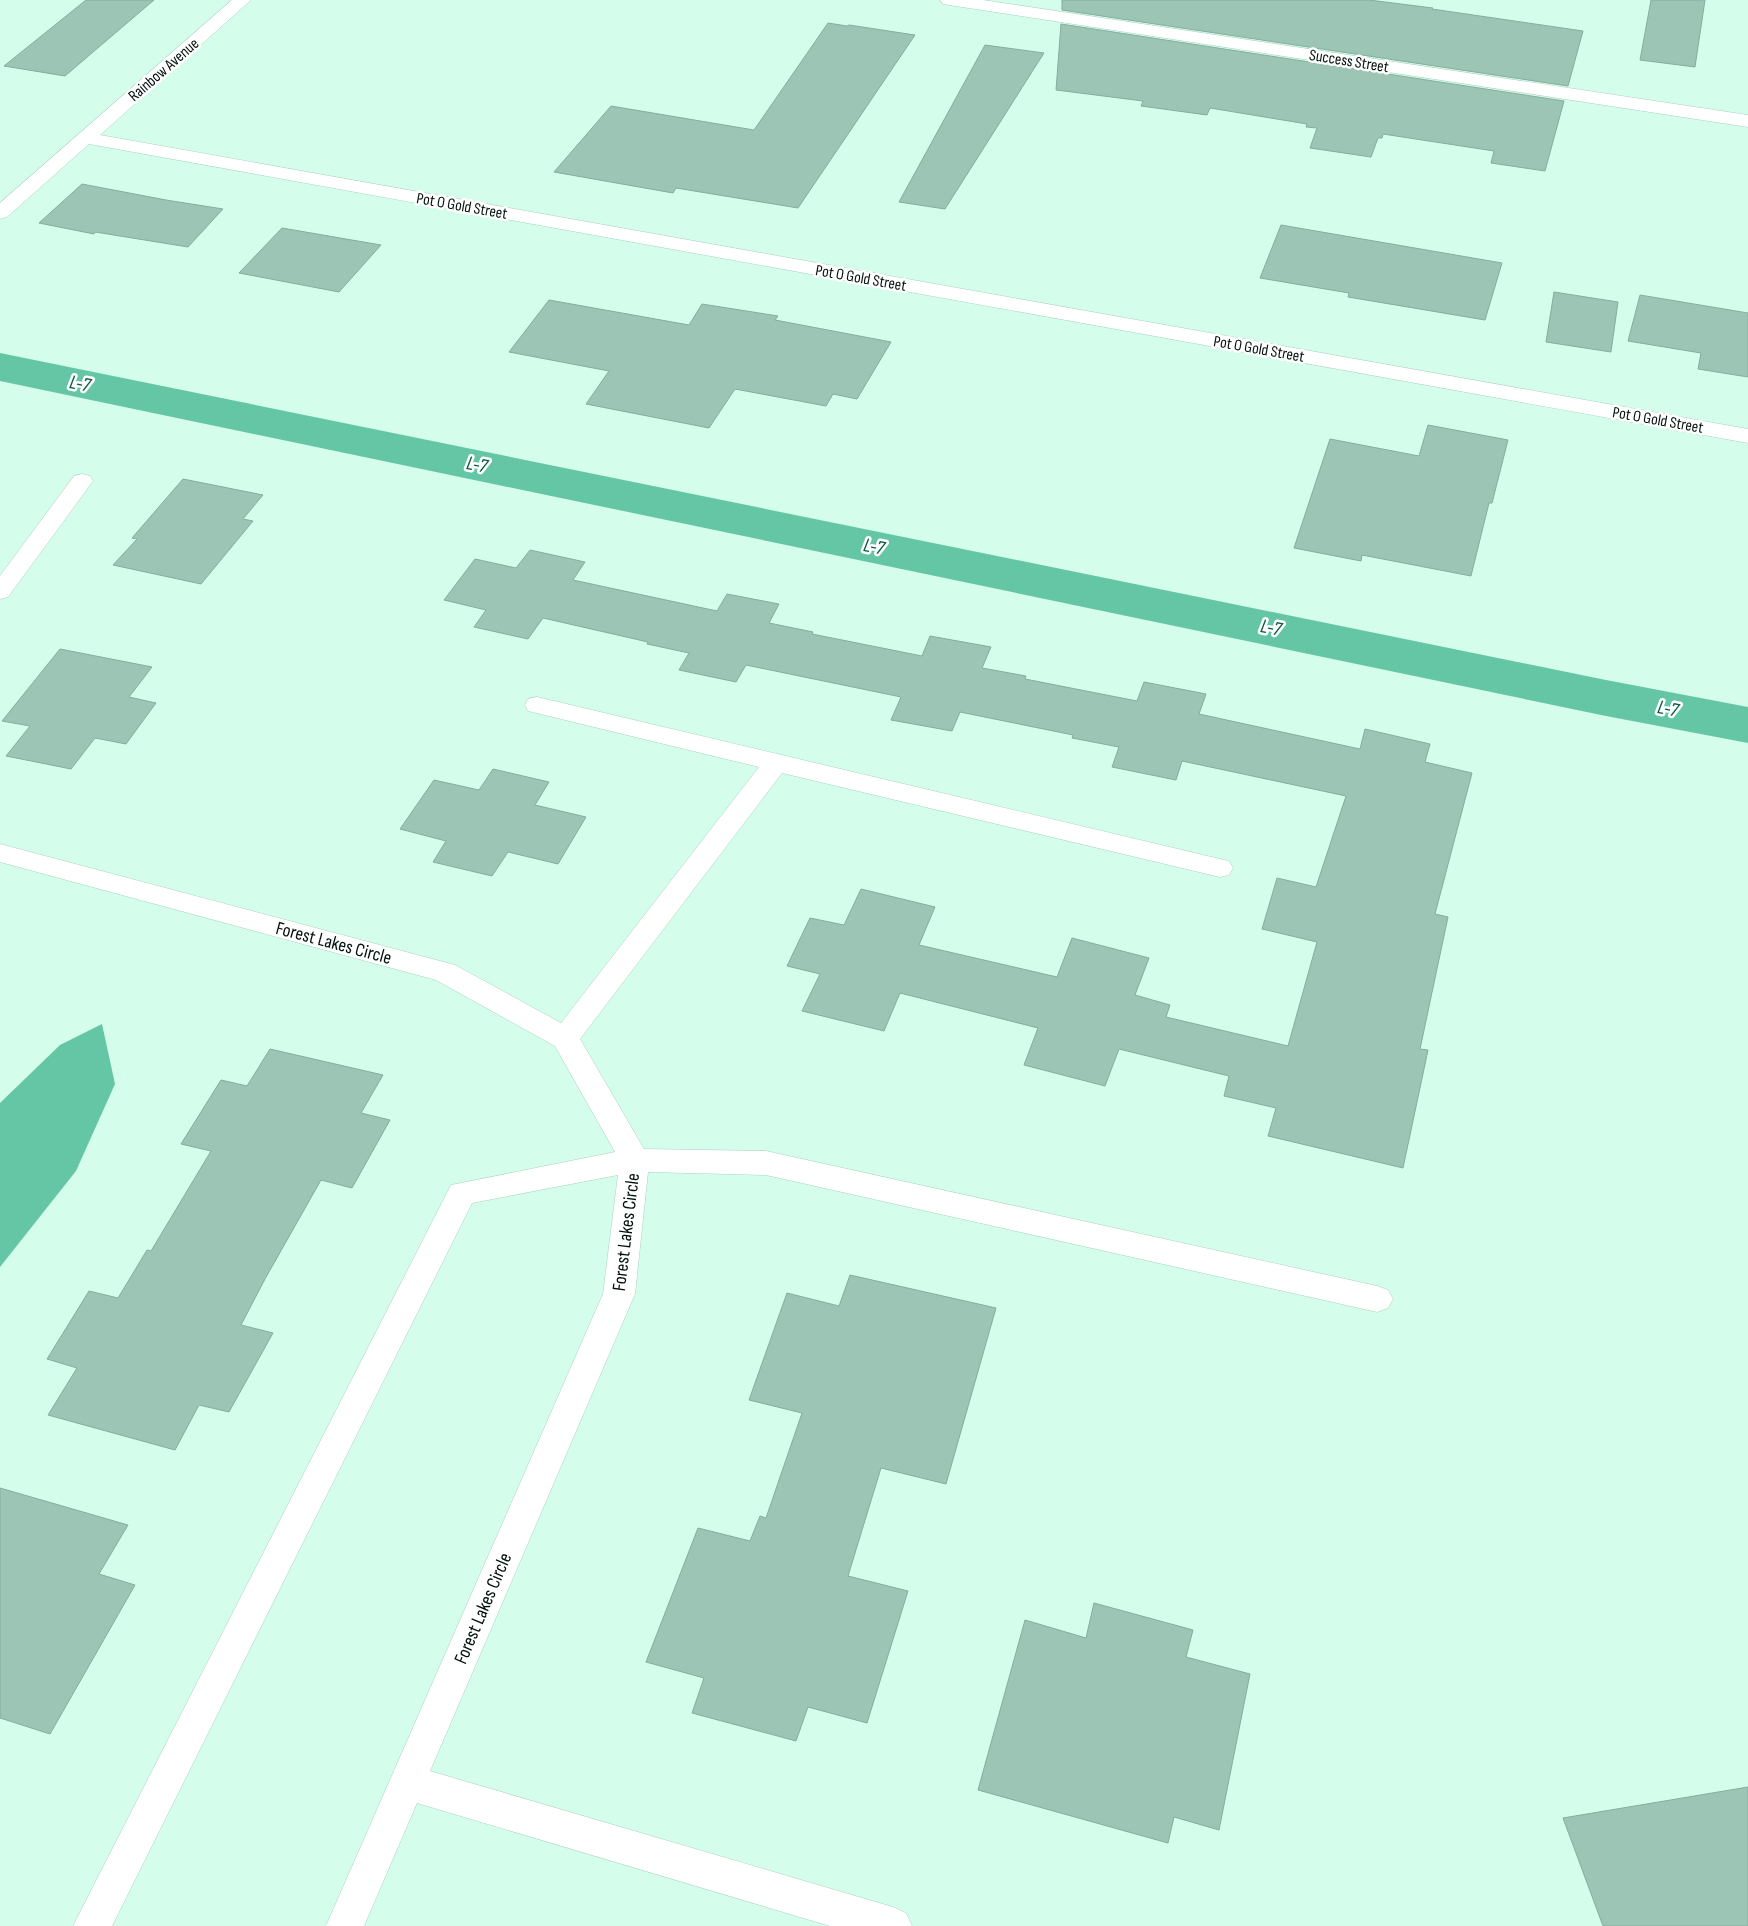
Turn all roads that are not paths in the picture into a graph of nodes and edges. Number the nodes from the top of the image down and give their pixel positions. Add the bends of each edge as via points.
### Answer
1 (242, 0) edge
2 (949, 0) edge
3 (1748, 121) edge
4 (85, 138) junction
5 (0, 213) edge
6 (1748, 436) edge
7 (82, 481) dead end
8 (0, 592) edge
9 (538, 705) dead end
10 (776, 763) junction
11 (0, 853) edge
12 (1220, 868) dead end
13 (565, 1038) junction
14 (635, 1160) junction
15 (1377, 1299) dead end
16 (407, 1782) junction
17 (92, 1926) edge
18 (344, 1926) edge
19 (893, 1926) edge

1 - 4 street, Rainbow Avenue
2 - 3 street, Success Street
4 - 5 street
4 - 6 street, Pot O Gold Street
7 - 8 street
9 - 10 street
10 - 12 street
10 - 13 street
11 - 13 street, Forest Lakes Circle via 445,972
13 - 14 street, Forest Lakes Circle
14 - 15 street via 766,1163
14 - 16 street, Forest Lakes Circle via 619,1294
14 - 17 street via 462,1193
16 - 18 street, Forest Lakes Circle
16 - 19 street

